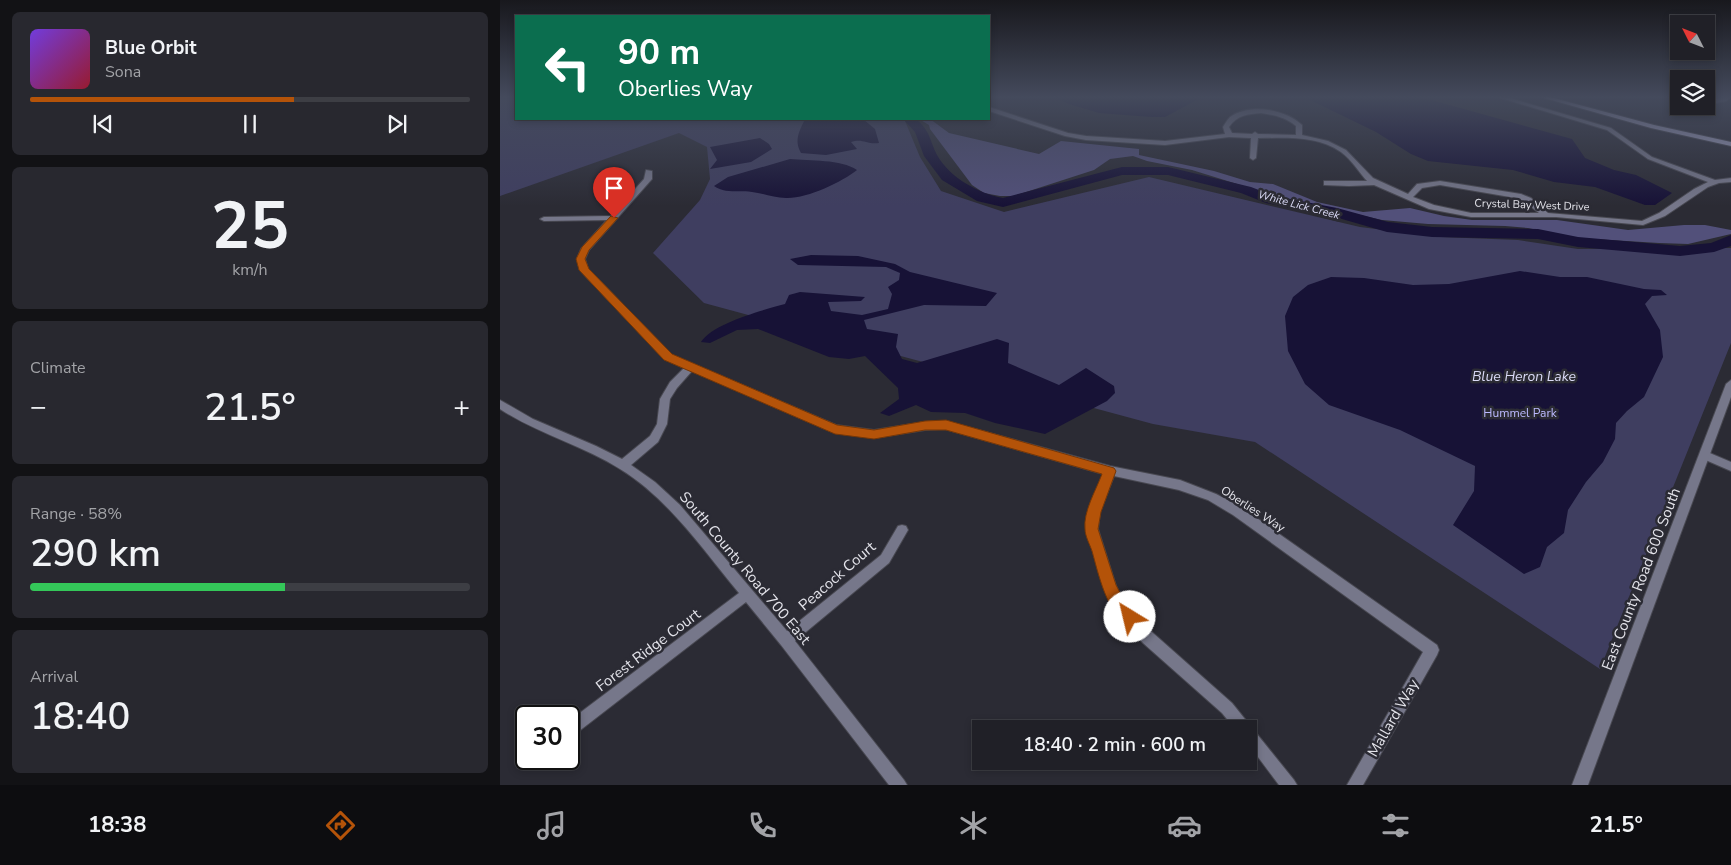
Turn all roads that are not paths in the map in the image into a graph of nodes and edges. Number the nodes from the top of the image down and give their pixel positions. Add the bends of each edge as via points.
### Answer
1 (1060, 133) edge
2 (1616, 133) edge
3 (1679, 133) edge
4 (1255, 134) junction
5 (1228, 135) joint
6 (1298, 135) joint
7 (1731, 144) edge
8 (1253, 158) dead end
9 (648, 171) dead end
10 (1731, 180) edge
11 (1714, 182) junction
12 (1327, 183) dead end
13 (1374, 183) junction
14 (1408, 198) junction
15 (1546, 215) junction
16 (614, 218) junction
17 (544, 219) dead end
18 (692, 367) junction
19 (1731, 384) edge
20 (500, 404) edge
21 (1705, 455) junction
22 (623, 465) junction
23 (1731, 467) edge
24 (1110, 471) junction
25 (902, 530) dead end
26 (746, 595) junction
27 (786, 640) junction
28 (1432, 650) joint
29 (1237, 720) edge
30 (580, 722) edge
31 (1257, 744) edge
32 (899, 785) edge
33 (1289, 785) edge
34 (1355, 785) edge
35 (1580, 785) edge

1 - 5 street, Crystal Bay West Drive via 1086,138 1166,143
2 - 11 street via 1650,158
3 - 7 main road
4 - 5 street, Crystal Bay West Drive
4 - 6 street, Crystal Bay West Drive
4 - 8 street
6 - 13 street, Crystal Bay West Drive via 1326,142 1344,151
9 - 16 street, Oberlies Way via 648,179
10 - 11 street, Crystal Bay West Drive
11 - 15 street, Crystal Bay West Drive via 1643,223
12 - 13 street
13 - 14 street, Crystal Bay West Drive
14 - 15 street, Crystal Bay West Drive via 1471,215
14 - 15 street via 1420,186 1440,183 1518,196
16 - 17 street
16 - 18 street, Oberlies Way via 585,249 581,259 584,270 668,357
18 - 22 street via 673,385 665,399 662,424 654,439
18 - 24 street, Oberlies Way via 835,429 874,434 946,425
19 - 21 street, East County Road 600 South
20 - 22 street, South County Road 700 East
21 - 23 street
21 - 35 street, East County Road 600 South
22 - 26 street, South County Road 700 East via 676,509
24 - 28 street, Oberlies Way via 1180,485 1237,511
24 - 29 street via 1094,512 1092,529 1107,579 1120,607 1148,638
25 - 27 street, Peacock Court via 885,559
26 - 27 street, South County Road 700 East
26 - 30 street, Forest Ridge Court
27 - 32 street, South County Road 700 East
28 - 34 street, Mallard Way
31 - 33 street

